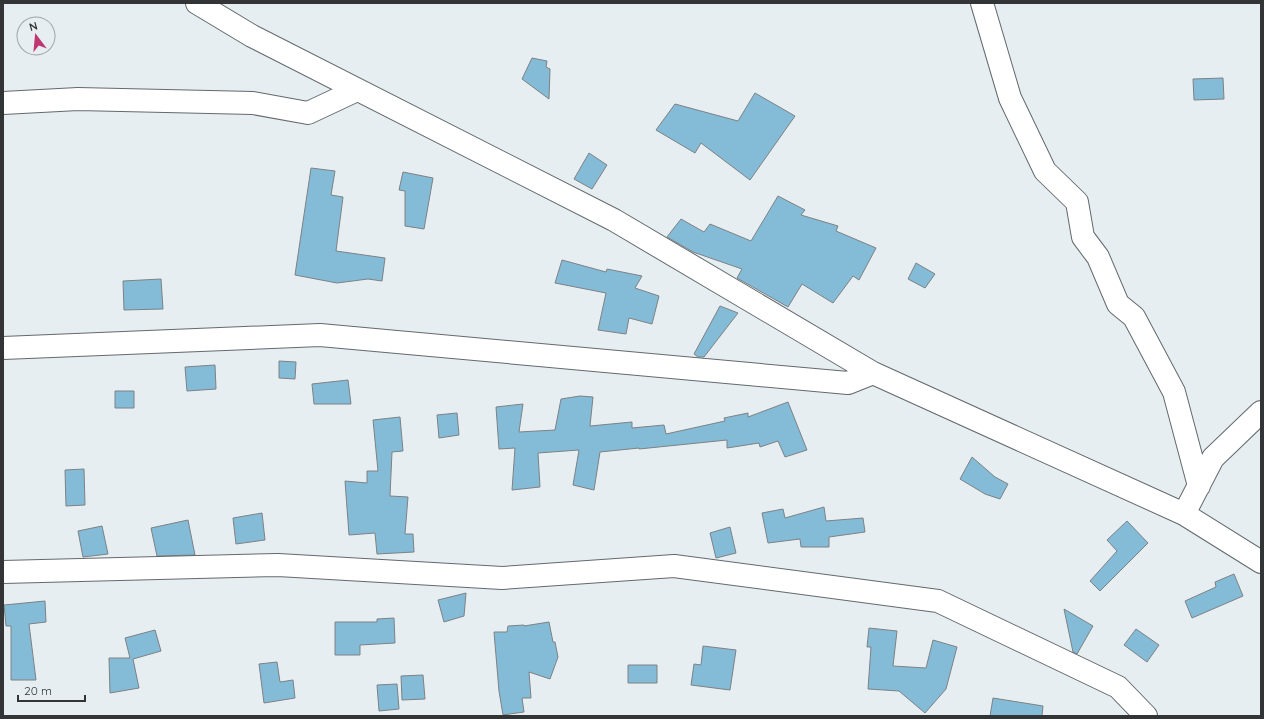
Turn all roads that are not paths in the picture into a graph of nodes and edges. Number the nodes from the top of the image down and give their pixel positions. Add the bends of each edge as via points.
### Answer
1 (197, 3) edge
2 (982, 3) edge
3 (357, 90) junction
4 (3, 103) edge
5 (3, 348) edge
6 (873, 373) junction
7 (1261, 412) edge
8 (1198, 486) junction
9 (1184, 514) junction
10 (1261, 562) edge
11 (3, 572) edge
12 (1146, 716) edge

1 - 3 street via 252,36
2 - 8 street via 1010,98 1045,171 1076,202 1083,237 1098,257 1118,304 1134,317 1174,392
3 - 4 street via 308,112 253,103 78,99
3 - 6 street via 614,220
5 - 6 street via 320,335 848,383
6 - 9 street
7 - 8 street via 1214,458
8 - 9 street
9 - 10 street
11 - 12 street via 278,565 502,578 674,566 938,601 1118,687

